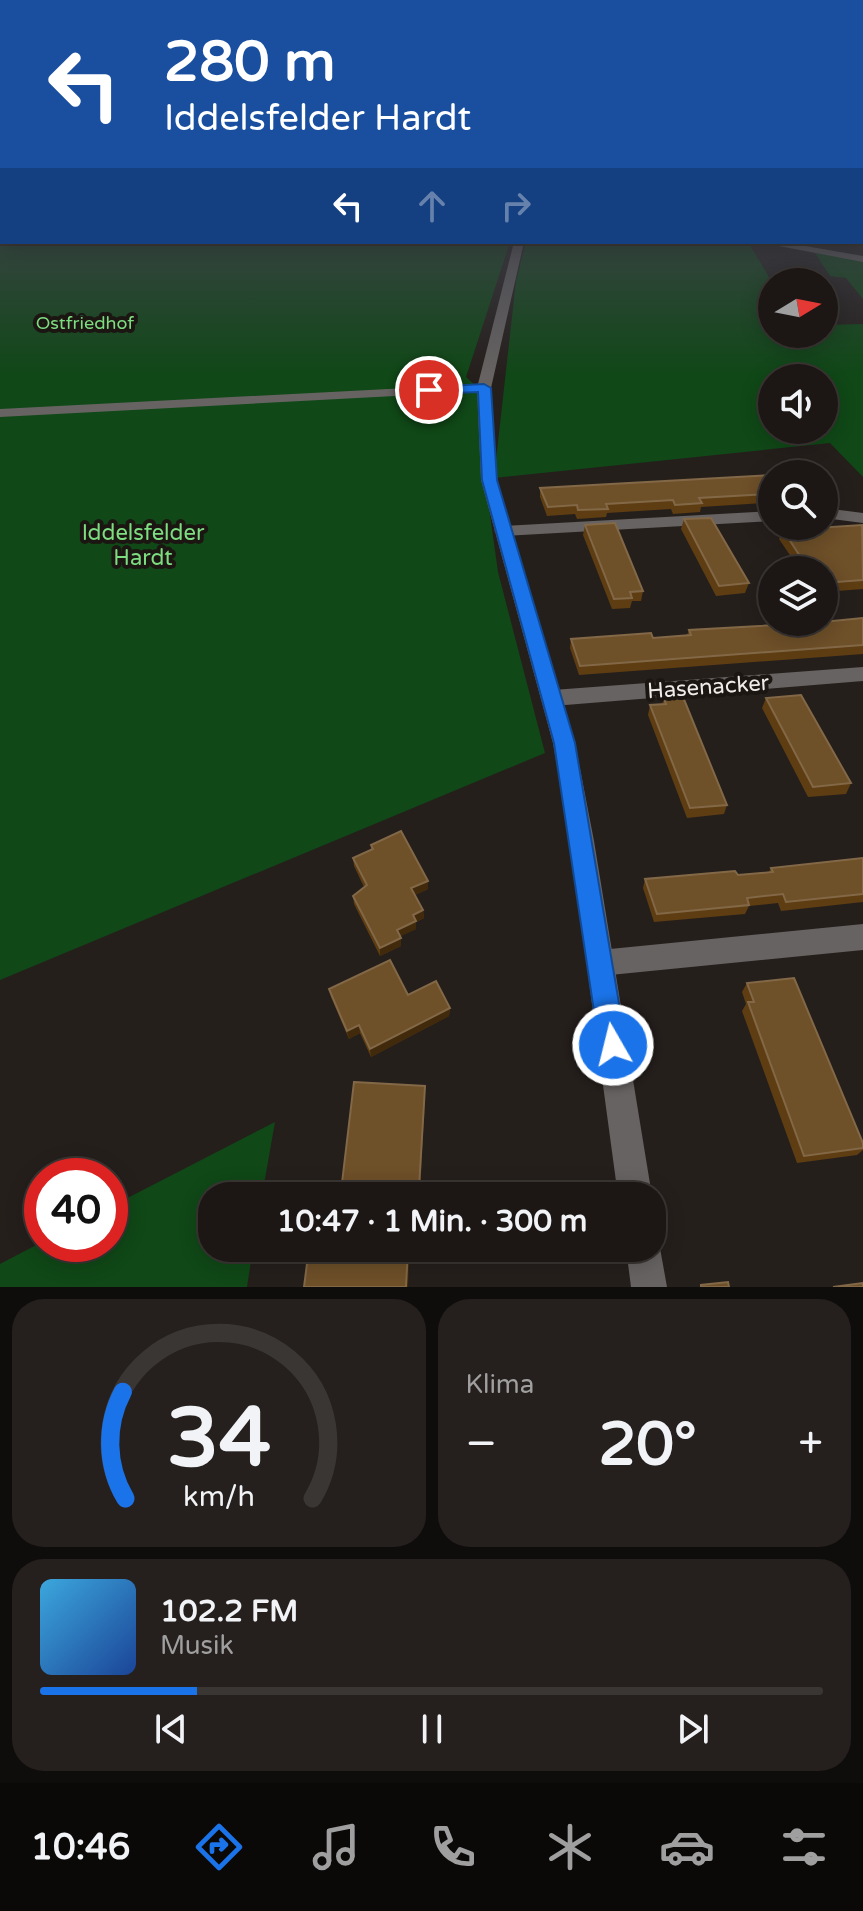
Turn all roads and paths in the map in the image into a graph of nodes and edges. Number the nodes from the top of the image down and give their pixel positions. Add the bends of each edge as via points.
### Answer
1 (516, 256) edge
2 (484, 388) junction
3 (0, 413) edge
4 (838, 515) edge
5 (758, 517) edge
6 (863, 518) edge
7 (503, 531) junction
8 (863, 674) edge
9 (553, 698) junction
10 (863, 937) edge
11 (600, 963) junction
12 (633, 1182) edge
13 (645, 1262) edge
14 (649, 1287) edge

1 - 2 street
2 - 3 street
2 - 7 street via 489,480
4 - 6 street
5 - 7 street
7 - 9 street
8 - 9 street, Hasenacker
9 - 11 street
10 - 11 street
11 - 12 street
13 - 14 street

